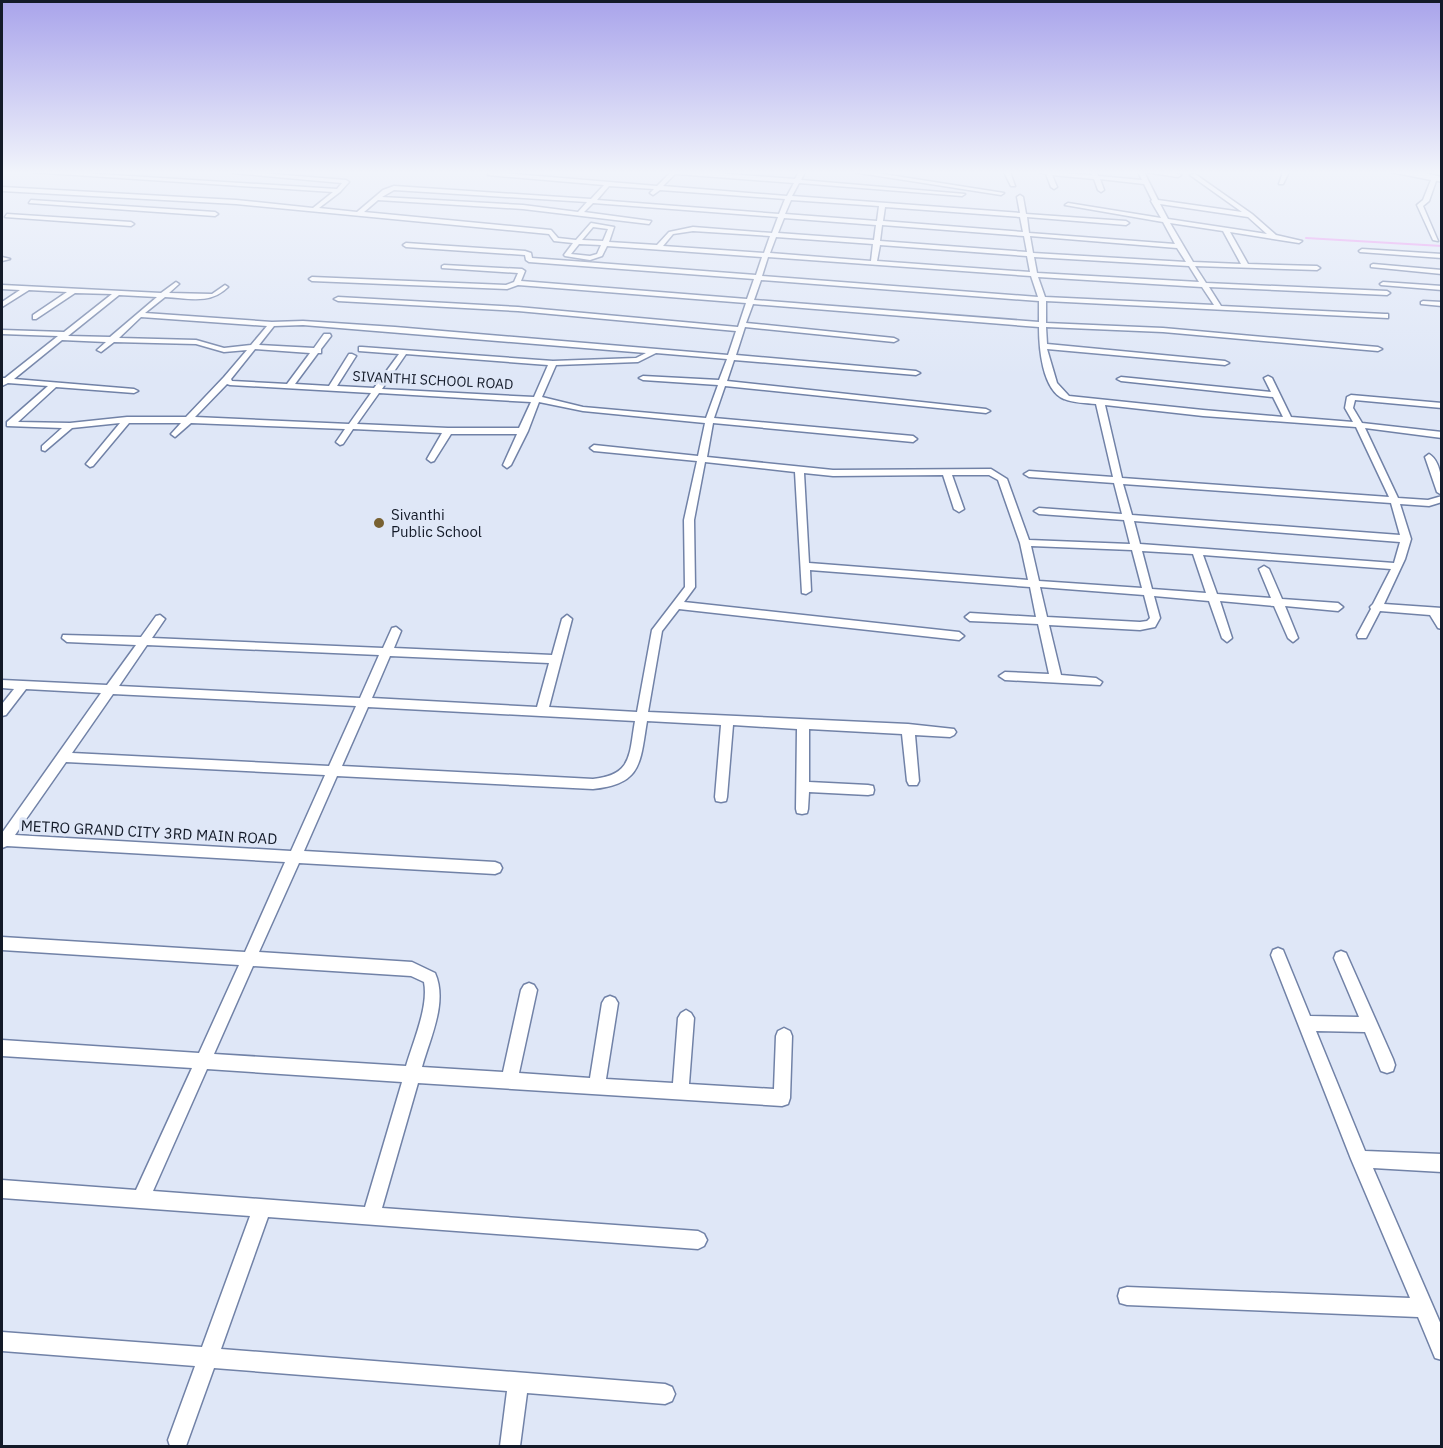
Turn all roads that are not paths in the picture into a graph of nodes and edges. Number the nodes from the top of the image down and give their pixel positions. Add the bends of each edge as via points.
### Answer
1 (556, 240) edge
2 (607, 240) edge
3 (665, 240) edge
4 (773, 240) edge
5 (838, 240) edge
6 (877, 240) edge
7 (1028, 240) edge
8 (1090, 240) edge
9 (1175, 240) edge
10 (1231, 240) edge
11 (1292, 240) edge
12 (1299, 241) dead end
13 (578, 242) junction
14 (877, 243) junction
15 (605, 244) junction
16 (406, 245) dead end
17 (1179, 246) junction
18 (658, 248) junction
19 (1362, 250) dead end
20 (766, 255) junction
21 (1031, 255) junction
22 (1442, 256) edge
23 (874, 261) dead end
24 (1193, 266) junction
25 (1373, 266) dead end
26 (444, 267) dead end
27 (1245, 267) junction
28 (1317, 268) dead end
29 (1442, 272) edge
30 (1034, 276) junction
31 (759, 278) junction
32 (312, 279) dead end
33 (517, 283) junction
34 (176, 284) dead end
35 (1204, 284) junction
36 (1383, 284) dead end
37 (2, 287) edge
38 (225, 287) dead end
39 (1442, 288) edge
40 (26, 289) junction
41 (73, 291) junction
42 (1387, 293) dead end
43 (117, 294) junction
44 (162, 296) junction
45 (338, 299) dead end
46 (1042, 299) junction
47 (750, 302) junction
48 (1423, 303) dead end
49 (1442, 304) edge
50 (2, 305) edge
51 (1219, 308) junction
52 (139, 315) junction
53 (1385, 316) dead end
54 (36, 317) dead end
55 (272, 324) junction
56 (1043, 325) junction
57 (741, 327) junction
58 (2, 332) edge
59 (62, 336) junction
60 (327, 336) dead end
61 (111, 340) junction
62 (894, 340) dead end
63 (1043, 346) junction
64 (253, 347) junction
65 (362, 349) dead end
66 (1378, 349) dead end
67 (100, 350) dead end
68 (657, 350) junction
69 (318, 351) junction
70 (404, 352) junction
71 (352, 356) dead end
72 (731, 356) junction
73 (553, 363) junction
74 (1225, 363) dead end
75 (916, 373) dead end
76 (643, 378) dead end
77 (1268, 378) dead end
78 (227, 379) junction
79 (1121, 380) dead end
80 (3, 382) edge
81 (722, 383) junction
82 (55, 384) junction
83 (289, 386) junction
84 (332, 388) junction
85 (378, 390) junction
86 (134, 391) dead end
87 (1275, 394) junction
88 (538, 399) junction
89 (1100, 402) junction
90 (1442, 406) edge
91 (986, 411) dead end
92 (188, 419) junction
93 (710, 419) junction
94 (1288, 419) junction
95 (128, 420) junction
96 (6, 424) edge
97 (351, 425) junction
98 (1360, 425) junction
99 (70, 426) junction
100 (448, 430) junction
101 (2, 431) edge
102 (524, 431) junction
103 (176, 434) dead end
104 (1442, 435) edge
105 (913, 439) dead end
106 (339, 442) dead end
107 (45, 448) dead end
108 (594, 448) dead end
109 (1429, 457) dead end
110 (431, 459) dead end
111 (700, 459) junction
112 (90, 464) dead end
113 (507, 465) dead end
114 (799, 469) junction
115 (947, 472) junction
116 (1029, 474) dead end
117 (1118, 481) junction
118 (1442, 492) edge
119 (1442, 499) edge
120 (1394, 500) junction
121 (959, 508) dead end
122 (1039, 511) dead end
123 (1128, 516) junction
124 (1406, 539) junction
125 (1024, 543) junction
126 (1136, 547) junction
127 (1197, 551) junction
128 (805, 566) junction
129 (1396, 566) junction
130 (1264, 569) dead end
131 (1035, 583) junction
132 (806, 591) dead end
133 (1149, 591) junction
134 (1213, 597) junction
135 (1278, 604) junction
136 (676, 605) junction
137 (1338, 607) dead end
138 (1375, 607) junction
139 (1438, 612) edge
140 (970, 617) dead end
141 (160, 619) dead end
142 (567, 619) dead end
143 (1045, 622) junction
144 (1442, 625) edge
145 (396, 632) dead end
146 (1362, 635) dead end
147 (959, 636) dead end
148 (67, 638) dead end
149 (1227, 638) dead end
150 (1293, 638) dead end
151 (144, 642) junction
152 (387, 652) junction
153 (556, 659) junction
154 (1005, 676) dead end
155 (1056, 680) junction
156 (1096, 682) dead end
157 (2, 684) edge
158 (23, 685) junction
159 (110, 690) junction
160 (365, 702) junction
161 (542, 711) junction
162 (2, 712) edge
163 (641, 716) junction
164 (727, 720) junction
165 (803, 724) junction
166 (908, 729) junction
167 (950, 732) dead end
168 (62, 757) junction
169 (334, 771) junction
170 (913, 781) dead end
171 (803, 787) junction
172 (868, 790) dead end
173 (721, 797) dead end
174 (802, 809) dead end
175 (2, 841) edge
176 (295, 857) junction
177 (495, 868) dead end
178 (2, 943) edge
179 (1278, 955) dead end
180 (1341, 958) dead end
181 (249, 959) junction
182 (529, 990) dead end
183 (610, 1003) dead end
184 (686, 1018) dead end
185 (1306, 1023) junction
186 (1370, 1025) junction
187 (784, 1036) dead end
188 (2, 1048) edge
189 (203, 1061) junction
190 (1387, 1065) dead end
191 (412, 1074) junction
192 (508, 1080) junction
193 (597, 1086) junction
194 (680, 1091) junction
195 (1360, 1159) junction
196 (1442, 1163) edge
197 (2, 1189) edge
198 (141, 1199) junction
199 (262, 1208) junction
200 (371, 1216) junction
201 (698, 1240) dead end
202 (1127, 1296) dead end
203 (1423, 1308) junction
204 (2, 1341) edge
205 (1442, 1351) edge
206 (208, 1358) junction
207 (518, 1383) junction
208 (665, 1394) dead end
209 (178, 1440) dead end
210 (510, 1446) edge

1 - 13 street
2 - 15 street
3 - 18 street
4 - 20 street
5 - 14 street
6 - 14 street
7 - 21 street
8 - 17 street
9 - 17 street
10 - 27 street
11 - 12 street
13 - 15 street
13 - 15 street via 567,255 596,257
14 - 21 street
14 - 23 street
15 - 18 street
16 - 31 street via 525,253 529,260
17 - 24 street
18 - 20 street
19 - 22 street
20 - 30 street
20 - 31 street
21 - 24 street
21 - 30 street
24 - 27 street
24 - 35 street
25 - 29 street
26 - 33 street via 522,271
27 - 28 street
30 - 35 street
30 - 46 street
31 - 46 street
31 - 47 street
32 - 33 street via 507,287
33 - 47 street
34 - 44 street
35 - 42 street
35 - 51 street
36 - 39 street
37 - 40 street
38 - 44 street via 214,296
40 - 41 street
40 - 50 street
41 - 43 street
41 - 54 street
43 - 44 street
43 - 59 street
44 - 52 street
45 - 57 street
46 - 51 street
46 - 56 street
47 - 56 street
47 - 57 street
48 - 49 street
51 - 53 street
52 - 55 street
52 - 61 street
55 - 64 street
55 - 68 street via 395,329
56 - 63 street
56 - 66 street via 1163,330
57 - 62 street
57 - 72 street
58 - 59 street
59 - 61 street
59 - 80 street
60 - 69 street
61 - 64 street via 196,342 224,350
61 - 67 street
63 - 74 street
63 - 89 street via 1062,396
64 - 69 street
64 - 78 street
65 - 70 street
68 - 72 street
68 - 73 street via 631,361
69 - 83 street
70 - 73 street
70 - 85 street
71 - 84 street
72 - 75 street
72 - 81 street
73 - 88 street
76 - 81 street
77 - 87 street
78 - 83 street, SIVANTHI SCHOOL ROAD via 236,385
78 - 92 street
79 - 87 street
80 - 82 street
81 - 91 street
81 - 93 street
82 - 86 street
82 - 96 street
83 - 84 street, SIVANTHI SCHOOL ROAD
84 - 85 street, SIVANTHI SCHOOL ROAD
85 - 88 street, SIVANTHI SCHOOL ROAD
85 - 97 street
87 - 94 street
88 - 93 street, SIVANTHI SCHOOL ROAD via 583,409
88 - 102 street
89 - 94 street
89 - 117 street
90 - 98 street via 1351,397 1349,408
92 - 95 street
92 - 97 street
92 - 103 street
93 - 105 street, SIVANTHI SCHOOL ROAD
93 - 111 street
94 - 98 street
95 - 99 street
95 - 112 street
96 - 99 street
96 - 101 street
97 - 100 street
97 - 106 street
98 - 104 street
98 - 120 street
99 - 107 street
100 - 102 street
100 - 110 street
102 - 113 street
108 - 111 street
109 - 118 street
111 - 114 street
111 - 136 street via 689,520 690,587
114 - 115 street via 872,474
114 - 128 street
115 - 121 street
115 - 125 street via 998,474
116 - 117 street
117 - 120 street
117 - 123 street
119 - 120 street
120 - 124 street
122 - 123 street
123 - 124 street
123 - 126 street
124 - 129 street
125 - 126 street
125 - 131 street
126 - 127 street
126 - 133 street
127 - 129 street
127 - 134 street
128 - 131 street
128 - 132 street
129 - 138 street
130 - 135 street
131 - 133 street
131 - 143 street
133 - 134 street
133 - 143 street via 1155,618 1151,624
134 - 135 street
134 - 149 street
135 - 137 street
135 - 150 street
136 - 147 street
136 - 163 street via 657,630
138 - 139 street
138 - 146 street
139 - 144 street
140 - 143 street
141 - 151 street
142 - 153 street
143 - 155 street
145 - 152 street
148 - 151 street
151 - 152 street
151 - 159 street
152 - 153 street
152 - 160 street
153 - 161 street
154 - 155 street
155 - 156 street
157 - 158 street
158 - 159 street
158 - 162 street
159 - 160 street
159 - 168 street
160 - 161 street
160 - 169 street
161 - 163 street
163 - 164 street
163 - 169 street via 630,769 625,776 609,782
164 - 165 street
164 - 173 street
165 - 166 street
165 - 171 street
166 - 167 street
166 - 170 street
168 - 169 street
168 - 175 street
169 - 176 street
171 - 172 street
171 - 174 street
175 - 176 street, METRO GRAND CITY 3RD MAIN ROAD
176 - 177 street, METRO GRAND CITY 3RD MAIN ROAD
176 - 181 street
178 - 181 street
179 - 185 street
180 - 186 street
181 - 189 street
181 - 191 street via 412,969 430,978 431,1008
182 - 192 street
183 - 193 street
184 - 194 street
185 - 186 street
185 - 195 street
186 - 190 street
187 - 194 street via 782,1098
188 - 189 street
189 - 191 street
189 - 198 street
191 - 192 street
191 - 200 street
192 - 193 street
193 - 194 street
195 - 196 street
195 - 203 street
197 - 198 street
198 - 199 street
199 - 200 street
199 - 206 street
200 - 201 street
202 - 203 street
203 - 205 street
204 - 206 street
206 - 207 street
206 - 209 street
207 - 208 street
207 - 210 street

